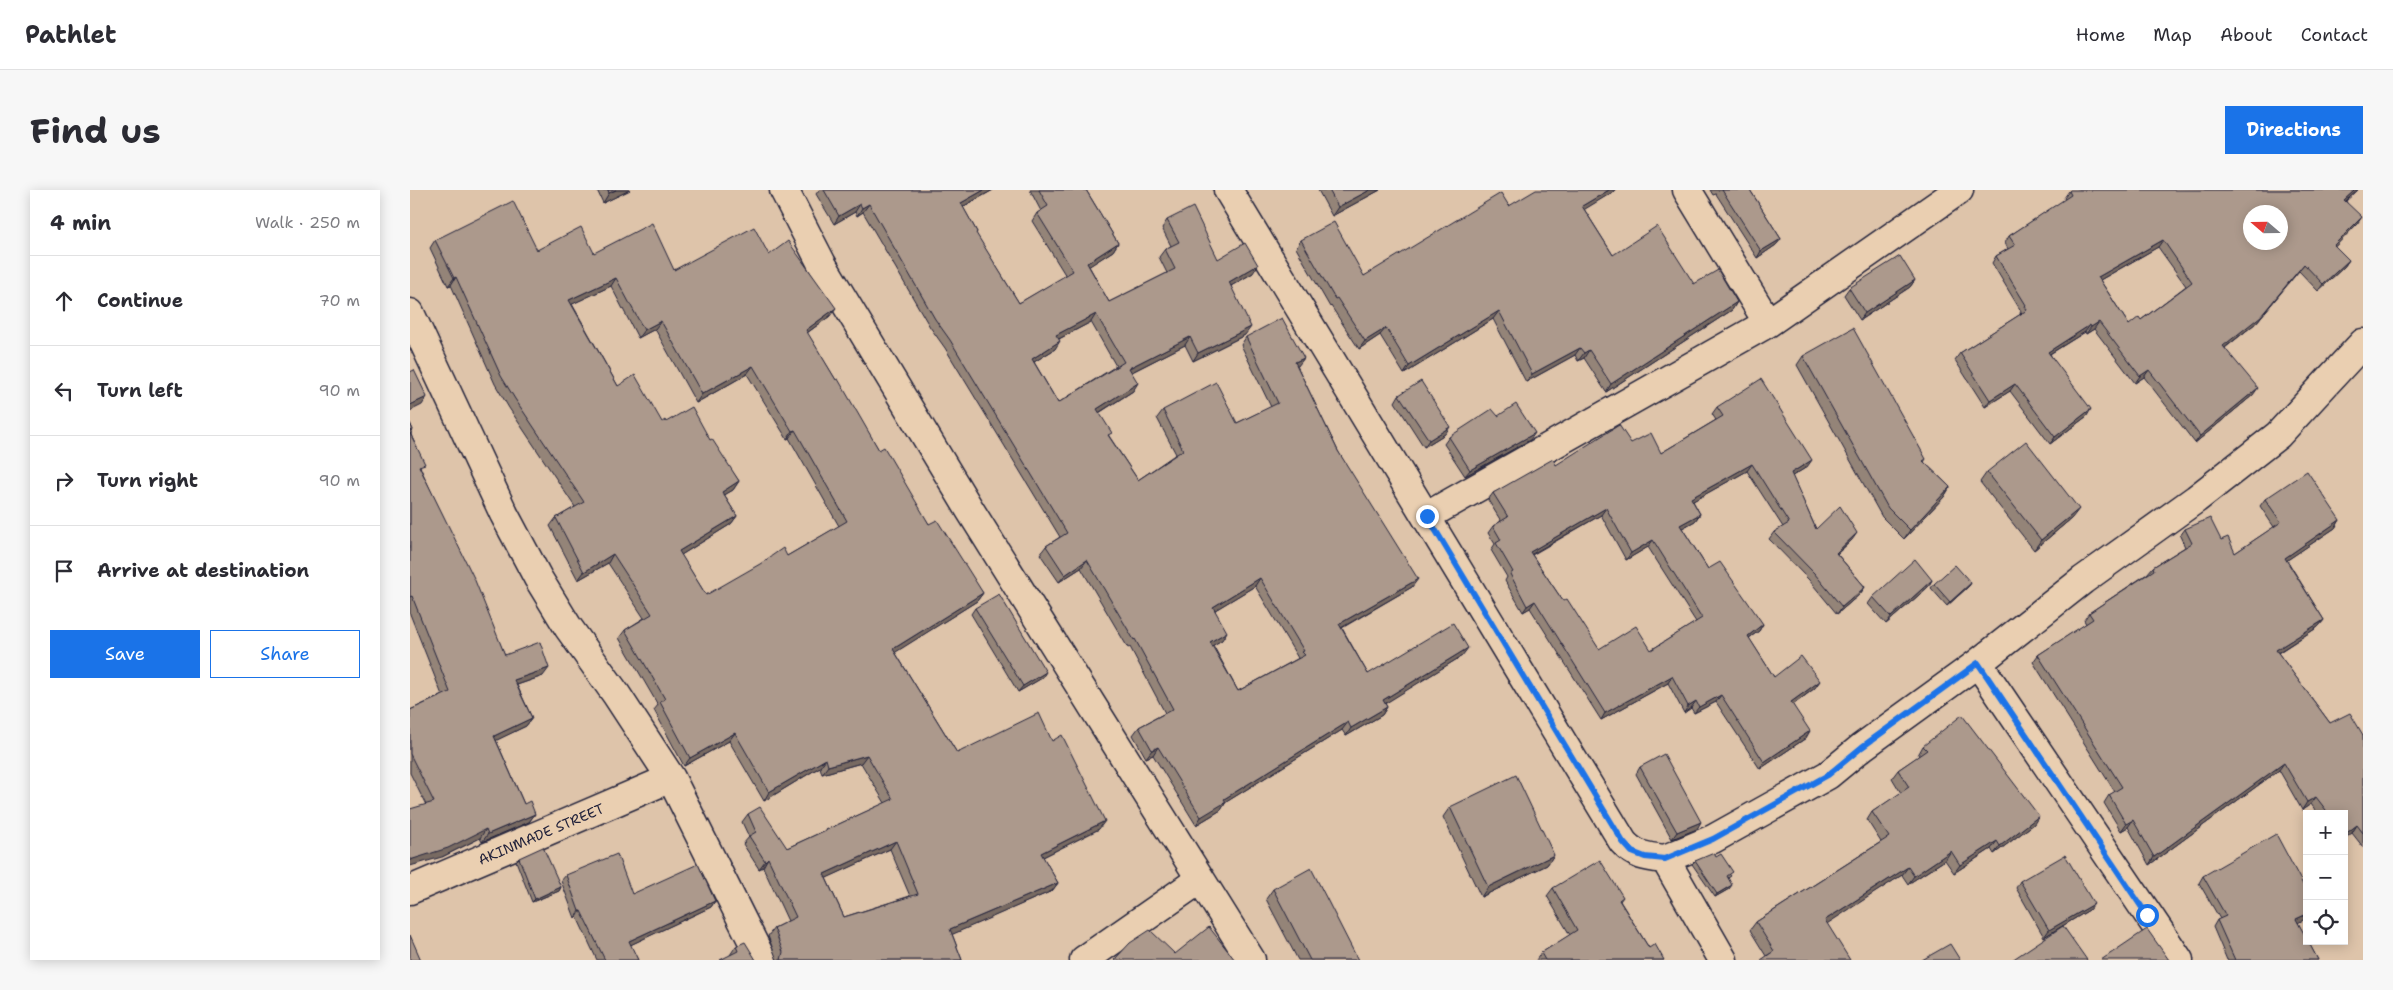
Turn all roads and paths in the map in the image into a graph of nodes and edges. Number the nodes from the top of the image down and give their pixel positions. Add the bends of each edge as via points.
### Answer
1 (784, 190) edge
2 (1228, 190) edge
3 (1687, 190) edge
4 (1959, 190) edge
5 (410, 313) edge
6 (1768, 323) junction
7 (2363, 342) edge
8 (1427, 516) junction
9 (1978, 663) junction
10 (671, 778) junction
11 (1665, 859) junction
12 (1199, 880) junction
13 (410, 890) edge
14 (762, 960) edge
15 (1084, 960) edge
16 (1251, 960) edge
17 (1723, 960) edge
18 (2179, 960) edge

1 - 12 street via 822,264 959,493
2 - 8 street
3 - 6 street
4 - 6 street
5 - 10 street via 504,514 538,578
6 - 8 street
7 - 9 street via 2278,435 2083,580
8 - 11 street via 1623,842 1632,852
9 - 11 street via 1828,775 1713,839
9 - 18 street
10 - 13 street, AKINMADE STREET
10 - 14 street
11 - 17 street
12 - 15 street
12 - 16 street

